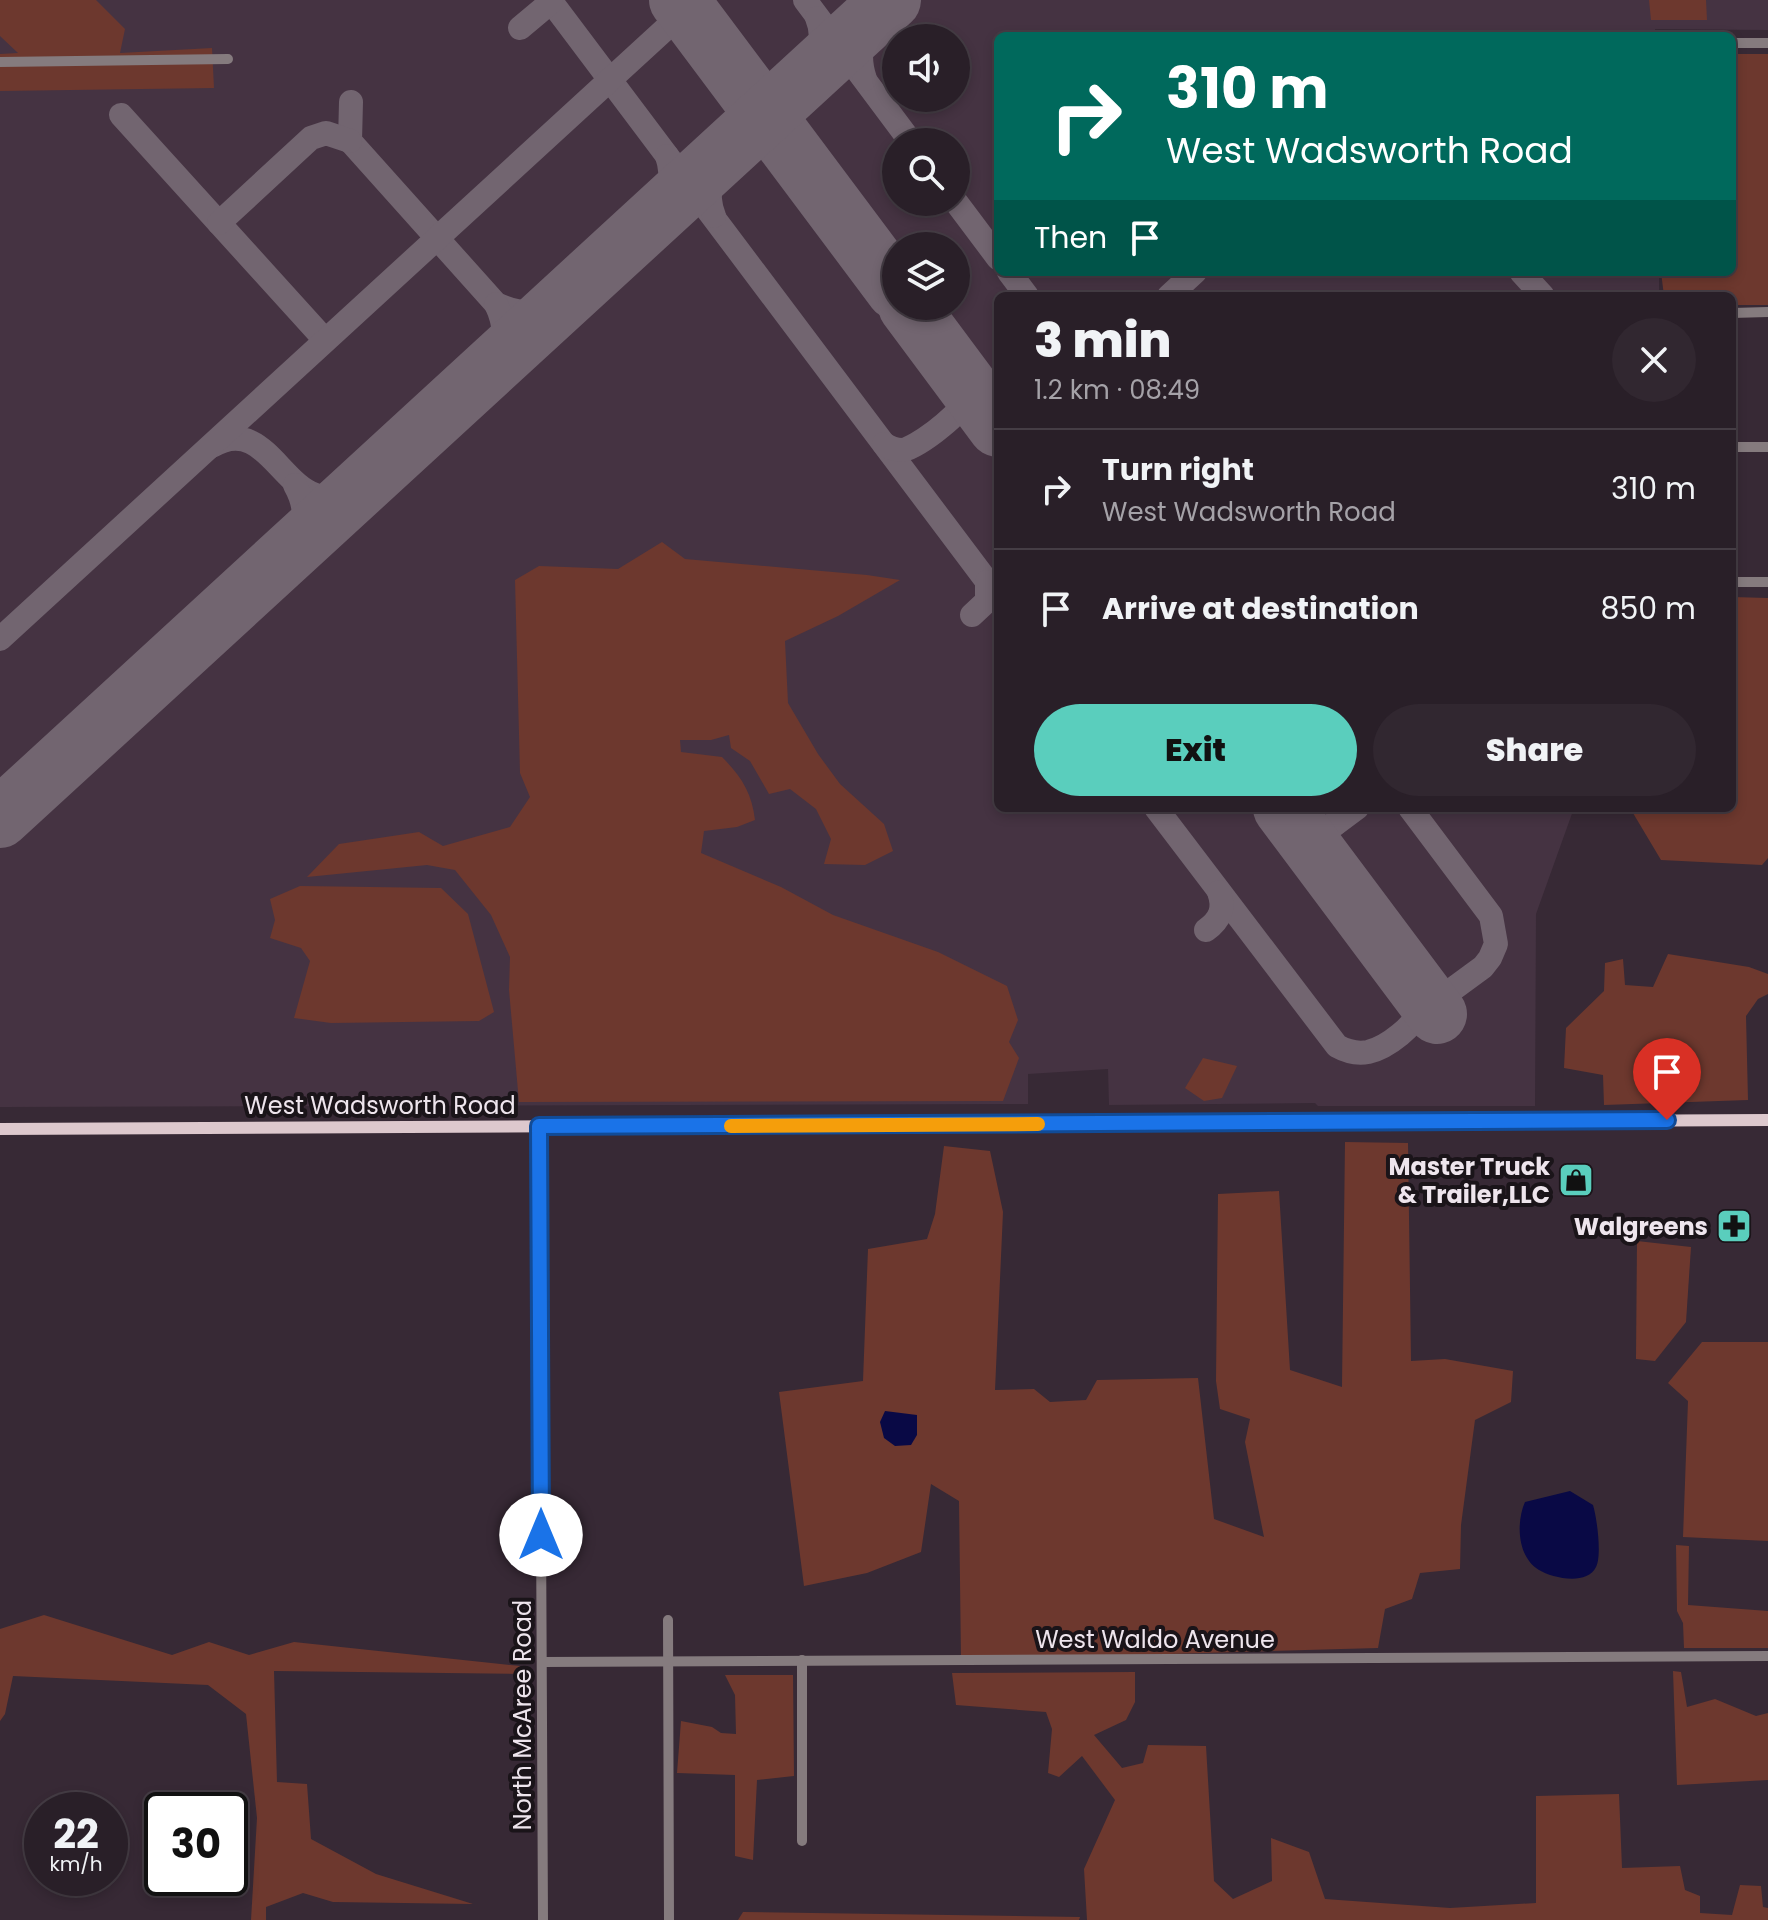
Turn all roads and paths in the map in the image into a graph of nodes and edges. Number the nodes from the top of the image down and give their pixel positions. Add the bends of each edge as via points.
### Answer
1 (1736, 43) edge
2 (1768, 43) edge
3 (228, 59) dead end
4 (0, 62) edge
5 (1768, 312) edge
6 (1736, 313) edge
7 (1736, 447) edge
8 (1768, 447) edge
9 (1736, 582) edge
10 (1768, 582) edge
11 (1768, 1120) edge
12 (539, 1126) junction
13 (0, 1129) edge
14 (668, 1620) dead end
15 (1768, 1656) edge
16 (802, 1660) junction
17 (667, 1661) junction
18 (542, 1662) junction
19 (802, 1841) dead end
20 (543, 1920) edge
21 (669, 1920) edge

1 - 2 street
3 - 4 street
5 - 6 street
7 - 8 street
9 - 10 street
11 - 12 main road, West Wadsworth Road
12 - 13 main road, West Wadsworth Road
12 - 18 street, North McAree Road
14 - 17 street
15 - 16 street, West Waldo Avenue
16 - 17 street, West Waldo Avenue
16 - 19 street
17 - 18 street, West Waldo Avenue
17 - 21 street
18 - 20 street, North McAree Road

